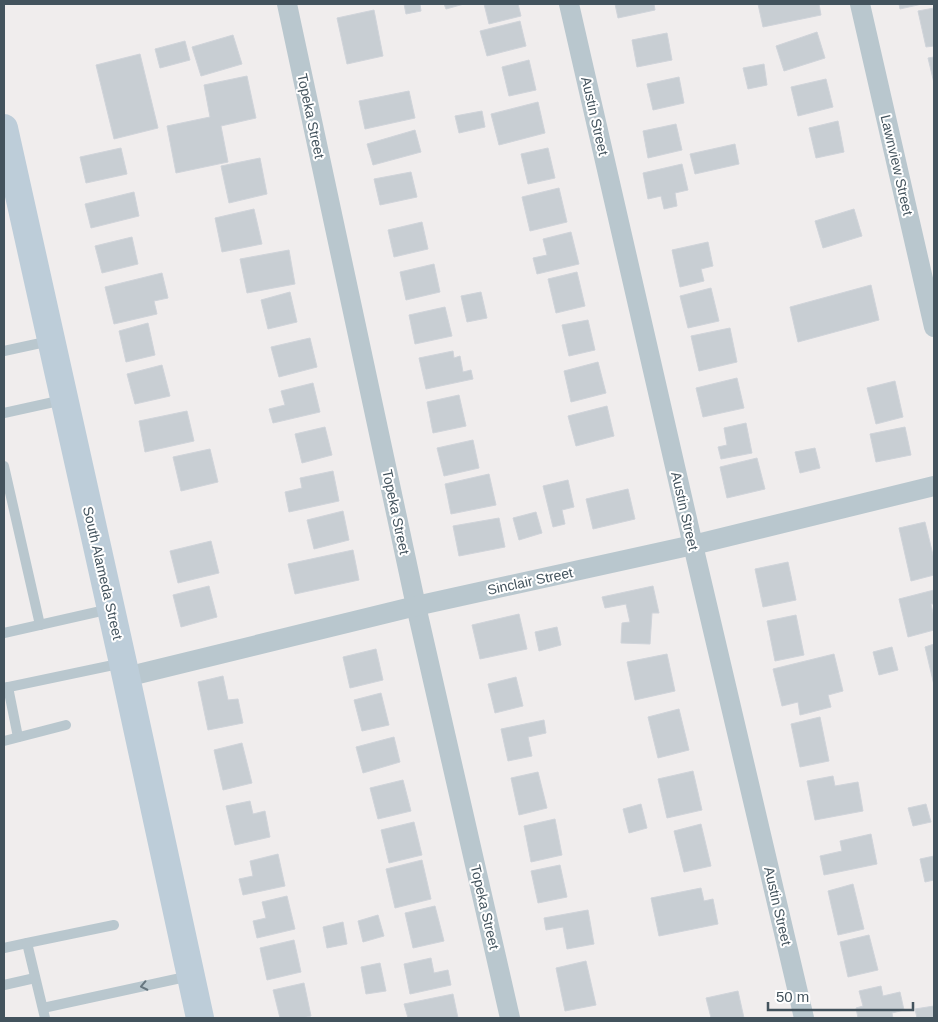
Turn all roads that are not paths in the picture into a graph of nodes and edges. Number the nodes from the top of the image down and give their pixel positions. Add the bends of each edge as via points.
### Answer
1 (287, 4) edge
2 (569, 4) edge
3 (860, 4) edge
4 (4, 128) edge
5 (934, 327) edge
6 (51, 340) junction
7 (4, 352) edge
8 (64, 400) junction
9 (4, 413) edge
10 (4, 466) edge
11 (934, 486) edge
12 (693, 545) junction
13 (416, 606) junction
14 (111, 609) junction
15 (40, 625) junction
16 (4, 633) edge
17 (124, 670) junction
18 (6, 688) edge
19 (66, 725) dead end
20 (18, 737) junction
21 (4, 741) edge
22 (114, 924) dead end
23 (27, 943) junction
24 (4, 948) edge
25 (191, 975) junction
26 (35, 978) junction
27 (4, 985) edge
28 (44, 1013) edge
29 (200, 1018) edge
30 (510, 1018) edge
31 (804, 1018) edge

1 - 13 street, Topeka Street
2 - 12 street, Austin Street
3 - 5 street, Lawnview Street
4 - 6 main road, South Alameda Street
6 - 7 lane
6 - 8 main road, South Alameda Street
8 - 9 lane
8 - 14 main road, South Alameda Street
10 - 15 lane
11 - 12 street, Sinclair Street
12 - 13 street, Sinclair Street
12 - 31 street, Austin Street
13 - 17 street, Sinclair Street
13 - 30 street, Topeka Street
14 - 15 lane
14 - 17 main road, South Alameda Street
15 - 16 lane
17 - 18 lane
17 - 25 main road, South Alameda Street
18 - 20 lane
19 - 20 lane
20 - 21 lane
22 - 23 lane
23 - 24 lane
23 - 26 lane
25 -> 28 lane
25 - 29 main road, South Alameda Street
26 - 27 lane
26 - 28 lane

